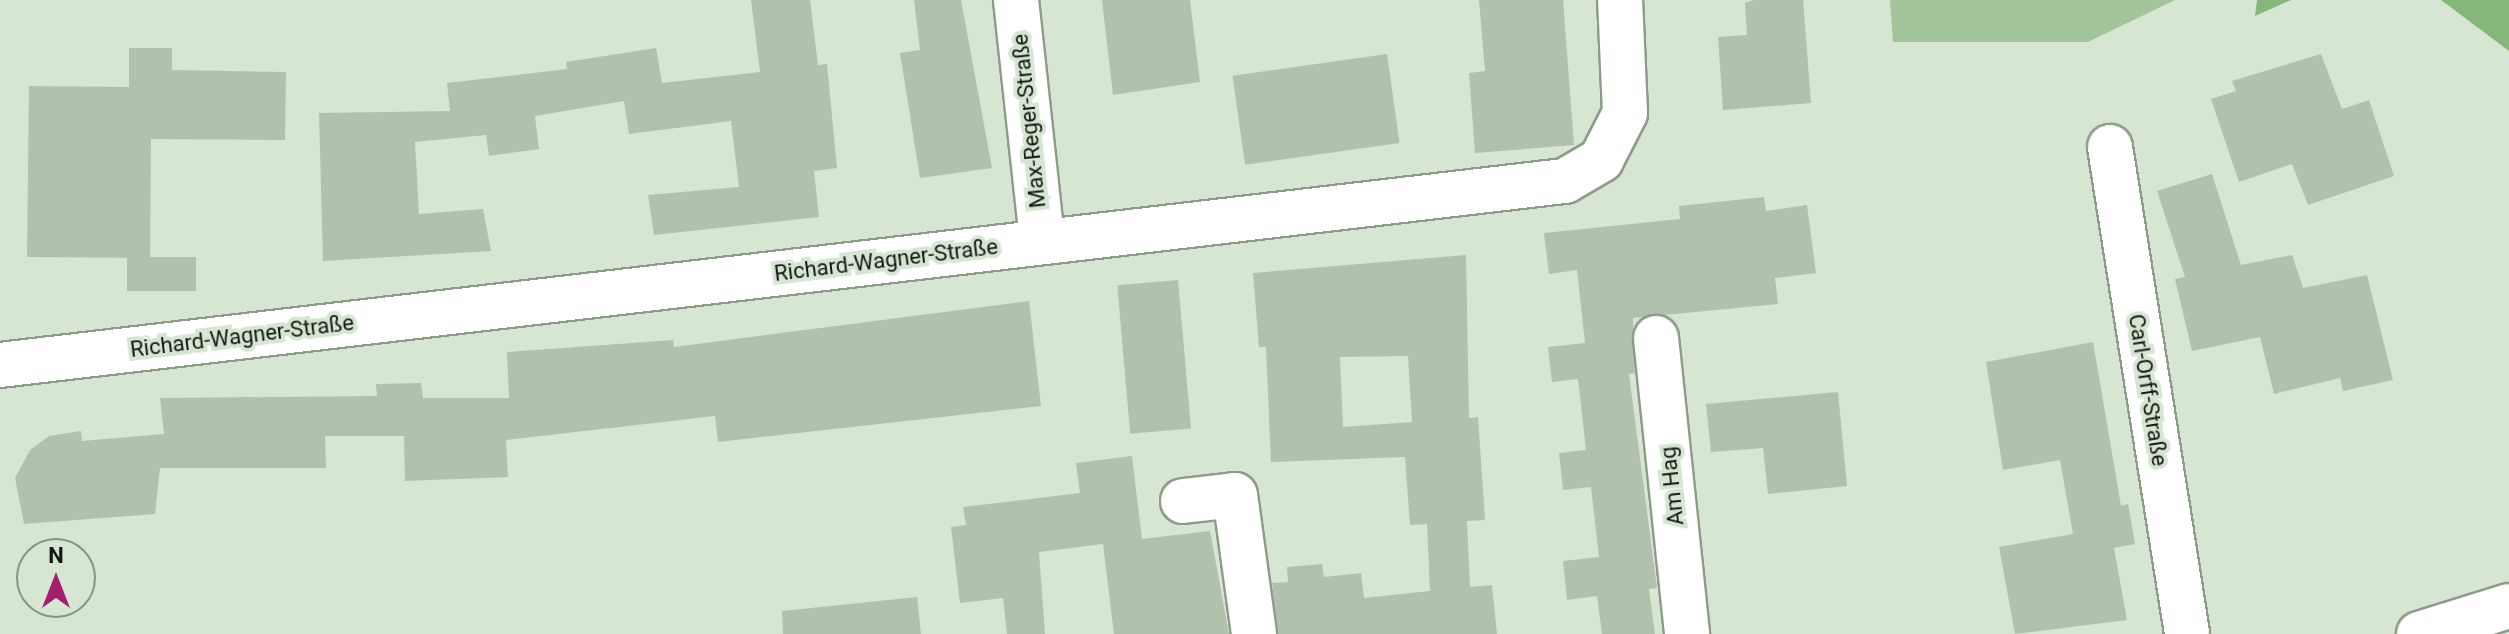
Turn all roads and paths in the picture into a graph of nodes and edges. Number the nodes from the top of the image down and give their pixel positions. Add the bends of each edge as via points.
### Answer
1 (1016, 0) edge
2 (1620, 0) edge
3 (2110, 147) dead end
4 (1042, 241) junction
5 (1656, 338) dead end
6 (0, 365) edge
7 (1183, 501) dead end
8 (2509, 606) edge
9 (1254, 634) edge
10 (1687, 634) edge
11 (2187, 634) edge
12 (2419, 634) edge

1 - 4 street, Max-Reger-Straße
2 - 4 street, Richard-Wagner-Straße via 1625,113 1601,160 1565,181
3 - 11 street, Carl-Orff-Straße
4 - 6 street, Richard-Wagner-Straße
5 - 10 street, Am Hag
7 - 9 street via 1235,495
8 - 12 street

